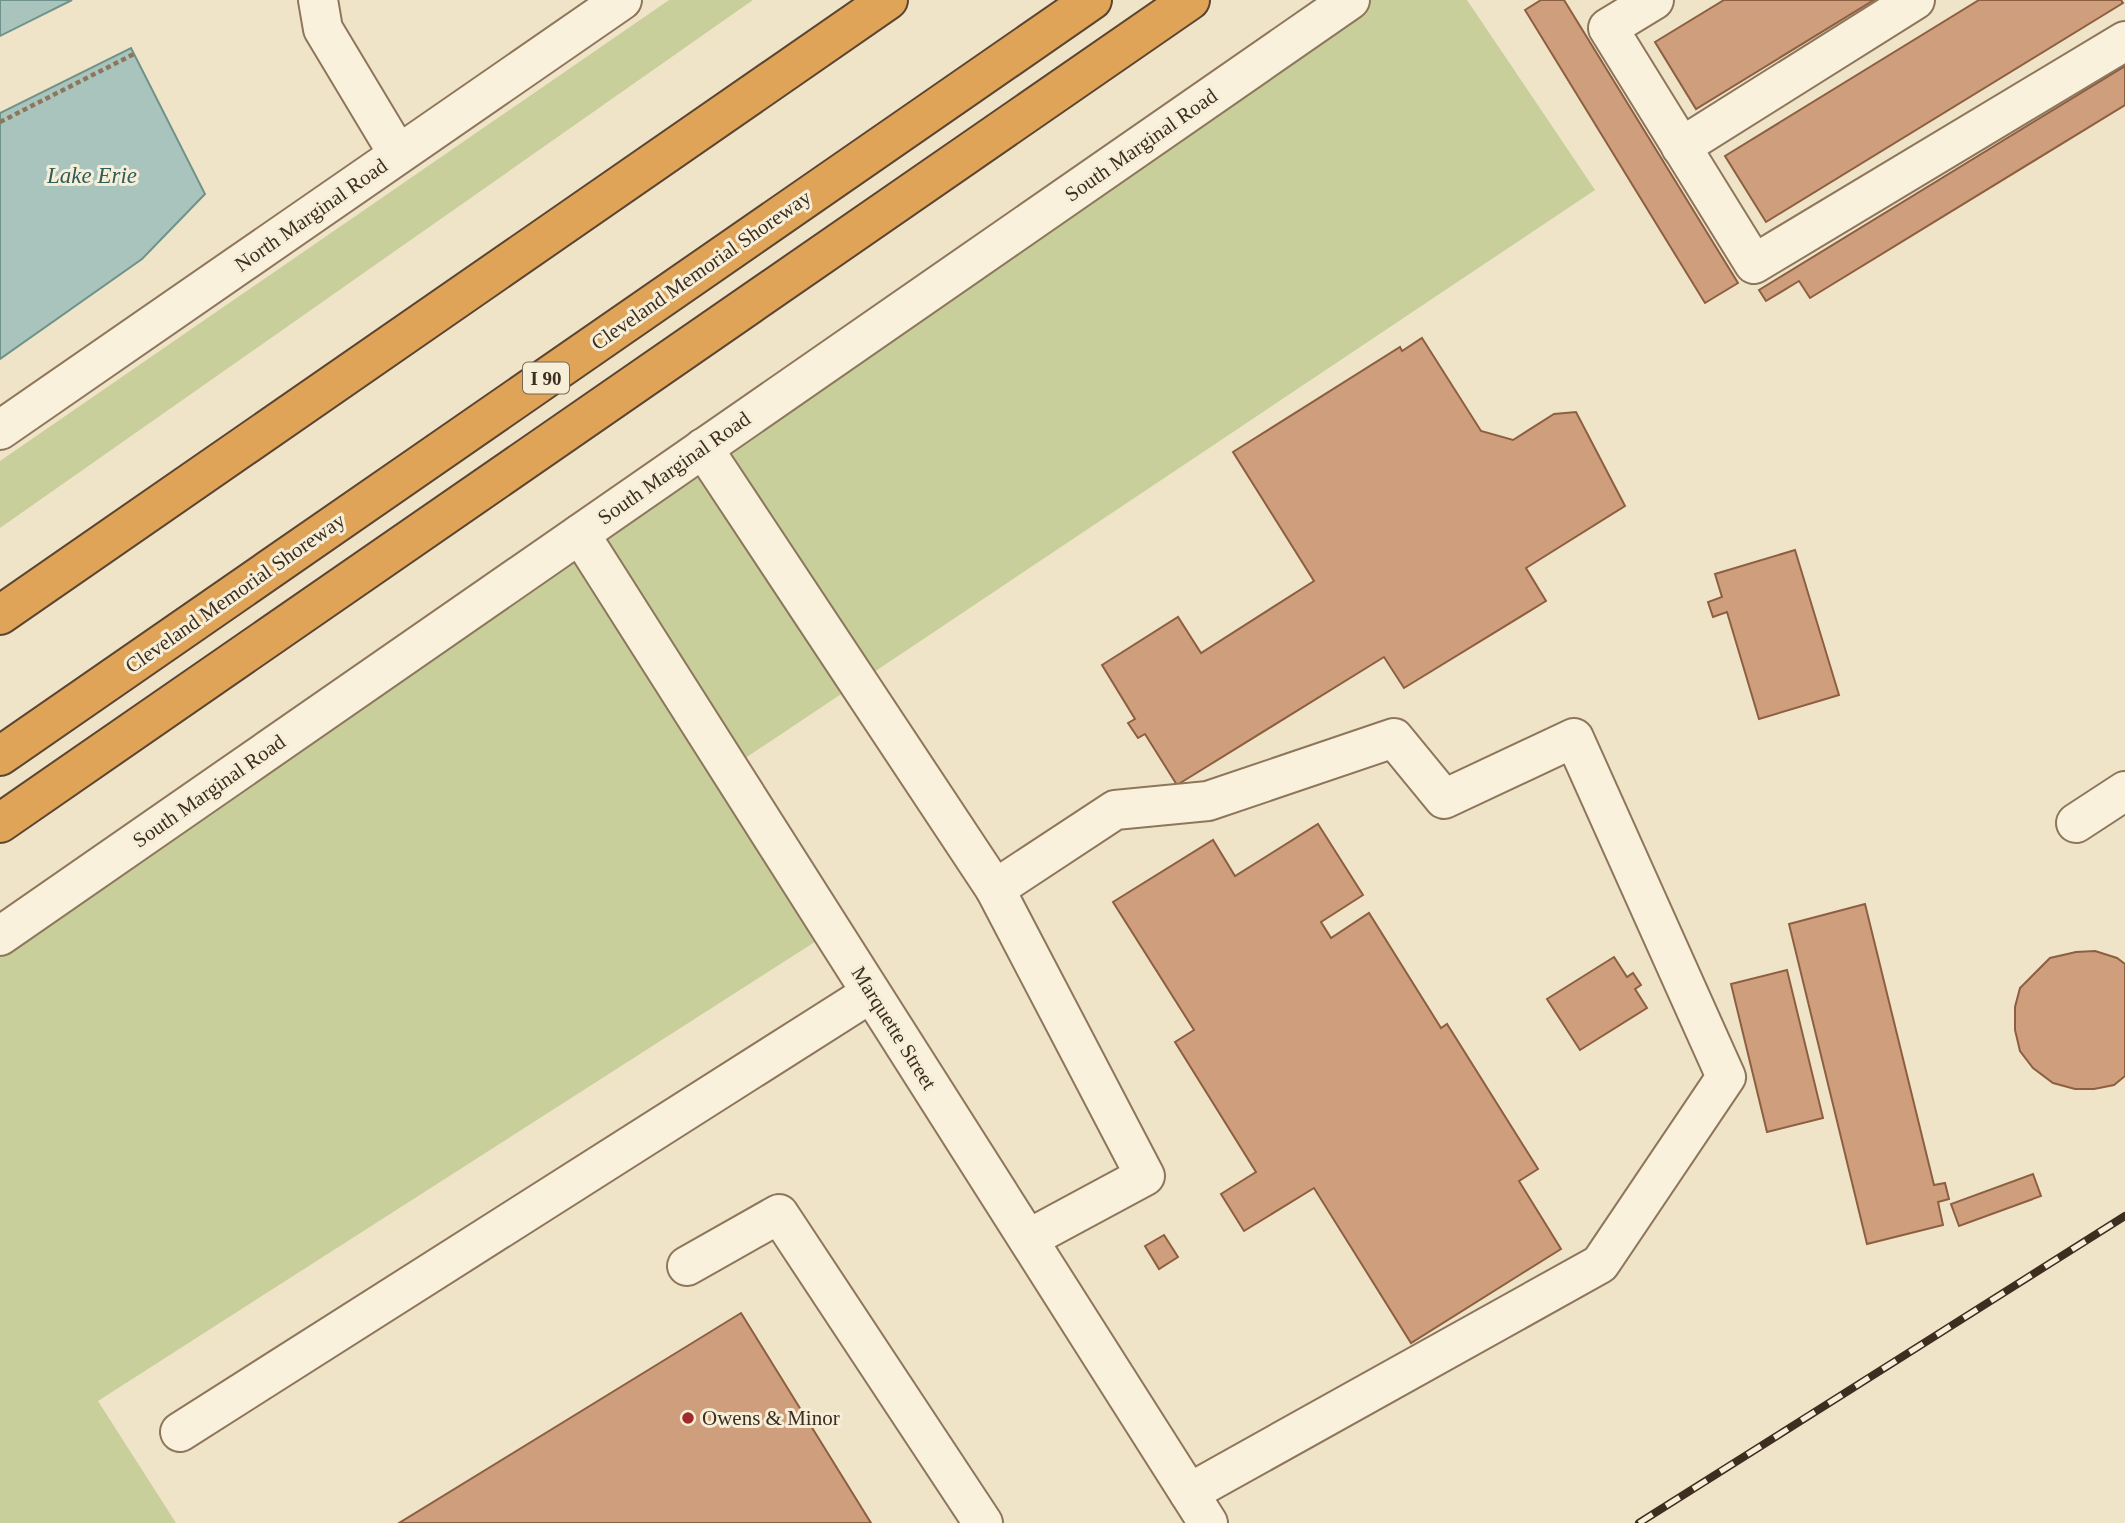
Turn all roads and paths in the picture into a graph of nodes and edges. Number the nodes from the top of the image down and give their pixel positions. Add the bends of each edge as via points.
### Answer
1 (318, 0) edge
2 (622, 0) edge
3 (888, 0) edge
4 (1092, 0) edge
5 (1190, 0) edge
6 (1350, 0) edge
7 (1654, 0) edge
8 (1915, 0) edge
9 (2125, 41) edge
10 (134, 54) dead end
11 (0, 122) edge
12 (1681, 147) junction
13 (398, 154) junction
14 (0, 430) edge
15 (703, 448) junction
16 (580, 534) junction
17 (0, 615) edge
18 (0, 756) edge
19 (2125, 791) edge
20 (0, 823) edge
21 (2076, 824) dead end
22 (995, 889) junction
23 (0, 936) edge
24 (871, 993) junction
25 (1028, 1239) junction
26 (687, 1266) dead end
27 (180, 1432) dead end
28 (1199, 1508) edge
29 (983, 1523) edge

1 - 13 street via 323,29
2 - 13 street, North Marginal Road
3 - 17 highway
4 - 18 highway, Cleveland Memorial Shoreway / I 90
5 - 20 highway
6 - 15 street, South Marginal Road
7 - 12 street via 1608,28
8 - 12 street
9 - 12 street via 1754,264
10 - 11 path
13 - 14 street, North Marginal Road
15 - 16 street, South Marginal Road
15 - 22 street
16 - 23 street, South Marginal Road
16 - 24 street, Marquette Street
19 - 21 street
22 - 25 street via 1145,1176
22 - 28 street via 1115,810 1208,801 1394,738 1444,799 1574,738 1726,1077 1600,1264
24 - 25 street, Marquette Street
24 - 27 street
25 - 28 street, Marquette Street
26 - 29 street via 779,1214

